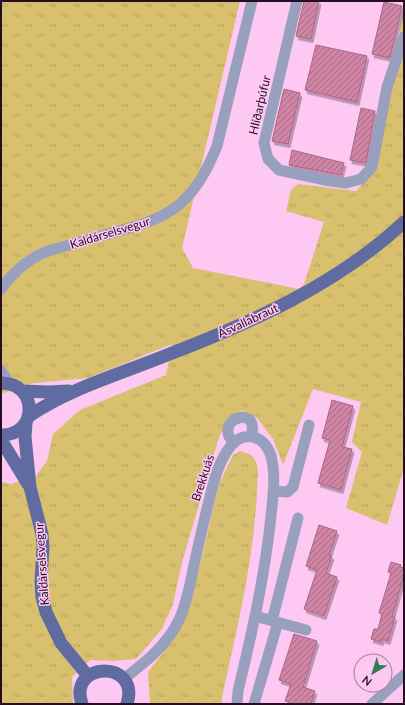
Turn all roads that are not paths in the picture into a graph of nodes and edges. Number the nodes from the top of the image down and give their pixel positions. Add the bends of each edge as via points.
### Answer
1 (252, 1) edge
2 (298, 1) edge
3 (404, 37) edge
4 (404, 222) edge
5 (1, 289) edge
6 (1, 371) edge
7 (5, 383) edge
8 (77, 390) junction
9 (22, 391) junction
10 (27, 420) junction
11 (309, 424) dead end
12 (1, 435) edge
13 (252, 437) junction
14 (1, 440) edge
15 (234, 443) junction
16 (30, 487) junction
17 (274, 491) junction
18 (298, 518) dead end
19 (256, 616) junction
20 (275, 622) junction
21 (306, 630) dead end
22 (404, 675) edge
23 (88, 676) junction
24 (124, 679) junction
25 (82, 704) edge
26 (127, 704) edge
27 (237, 704) edge
28 (254, 704) edge
29 (372, 704) edge

1 - 5 street, Kaldárselsvegur via 217,146 209,166 192,191 171,211 150,222 45,252 33,258 18,268
2 - 3 street, Hlíðarþúfur via 264,143 268,159 279,170 346,183 361,179 372,166 387,87
4 - 8 main road, Ásvallabraut via 355,262 301,296 206,340
6 - 7 street
7 - 9 main road
8 - 9 main road, Ásvallabraut
8 - 10 main road, Ásvallabraut via 45,405
9 - 10 main road, Kaldárselsvegur via 29,401
10 - 12 main road, Ásvallabraut via 21,429
10 - 16 main road, Kaldárselsvegur via 25,437
11 - 17 street via 293,487 287,492
13 - 15 street via 240,438
13 - 15 street via 253,425 247,419 239,418 234,420 228,429
13 - 17 street via 264,443 270,454
14 - 16 main road, Kaldárselsvegur
15 - 24 street, Brekkuás via 221,461 214,482 187,597 178,622 162,645
16 - 23 main road, Kaldárselsvegur via 42,534 41,581 46,612 61,643
17 - 19 street
18 - 20 street
19 - 20 street
19 - 27 street
20 - 21 street
20 - 28 street
22 - 29 street
23 - 24 main road via 94,672 107,670 119,674
23 - 25 main road via 81,687
24 - 26 main road via 129,691

